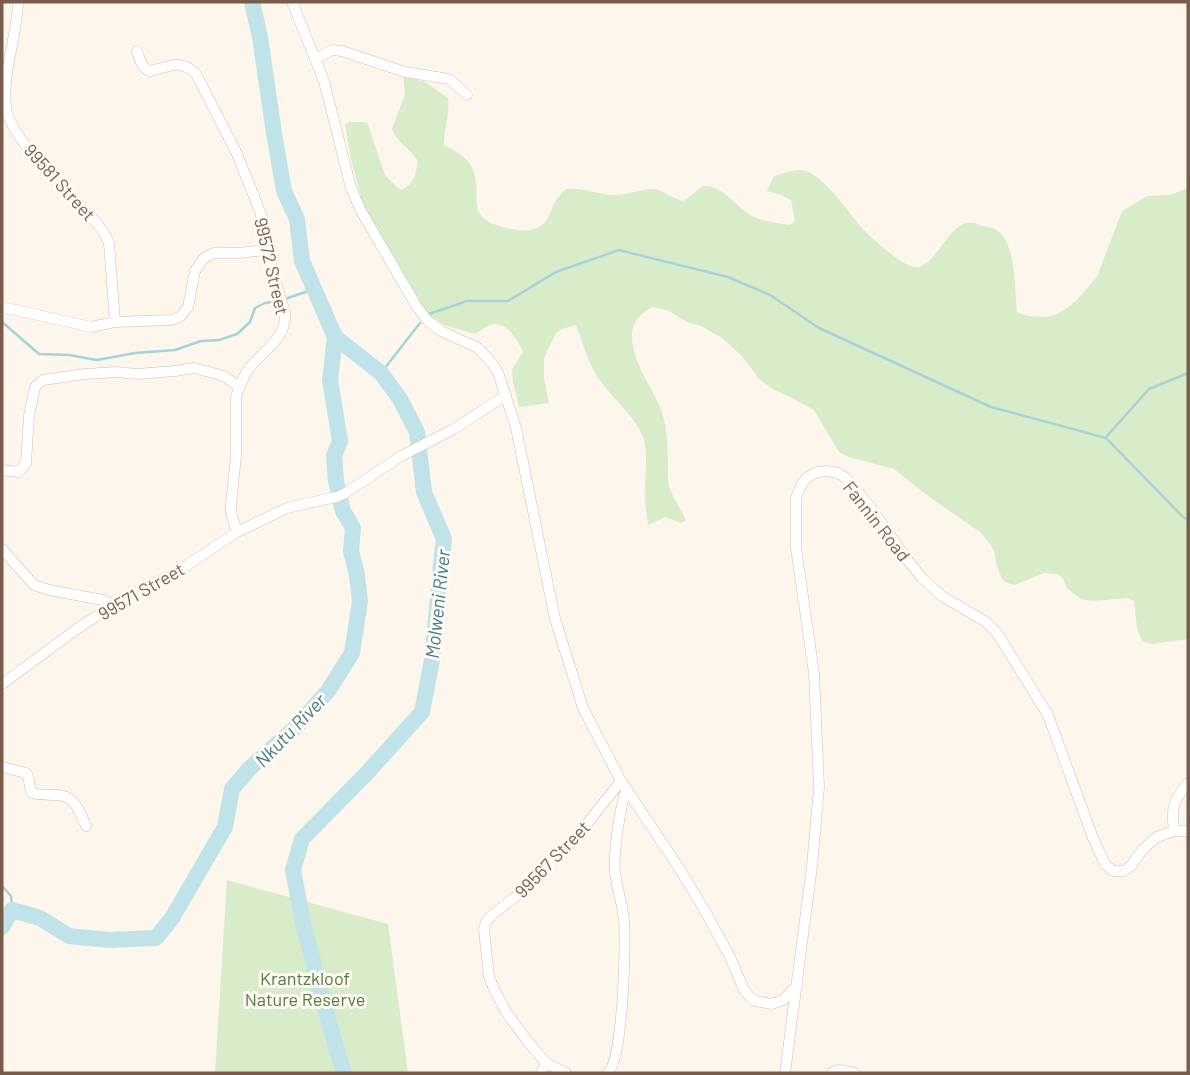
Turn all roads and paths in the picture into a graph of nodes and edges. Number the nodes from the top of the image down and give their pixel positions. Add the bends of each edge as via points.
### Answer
1 (18, 2) edge
2 (292, 2) edge
3 (137, 51) dead end
4 (317, 58) junction
5 (5, 73) edge
6 (467, 95) dead end
7 (265, 250) junction
8 (2, 307) edge
9 (115, 322) junction
10 (239, 387) junction
11 (506, 395) junction
12 (2, 470) edge
13 (237, 532) junction
14 (2, 550) edge
15 (115, 605) junction
16 (2, 685) edge
17 (2, 767) edge
18 (1188, 783) edge
19 (624, 785) junction
20 (86, 826) dead end
21 (1174, 831) junction
22 (1188, 831) edge
23 (797, 986) junction
24 (546, 1063) junction
25 (541, 1073) edge
26 (566, 1073) edge
27 (608, 1073) edge
28 (785, 1073) edge
29 (831, 1073) edge
30 (855, 1073) edge

1 - 5 street, 99581 Street
2 - 4 street
3 - 7 street, 99572 Street via 146,70 179,64 196,74 244,171 261,215
4 - 6 street via 332,50 342,51 405,72 449,79
4 - 11 street via 361,211 416,307 441,331 478,348 492,363
5 - 9 street, 99581 Street via 8,118 20,139 106,234
7 - 9 street via 214,253 204,258 195,271 188,307 177,319
7 - 10 street, 99572 Street via 285,320 280,335 248,369
8 - 9 street via 90,327
10 - 12 street via 224,376 194,368 85,374 39,382 29,416 24,467 18,472
10 - 13 street, 99572 Street via 231,503
11 - 13 street, 99571 Street via 340,495 287,508
11 - 19 street via 555,619 583,708
13 - 15 street, 99571 Street via 174,574
14 - 15 street via 34,585
15 - 16 street, 99571 Street
17 - 20 street via 26,773 32,793 60,794 73,800
18 - 21 street via 1173,807
19 - 23 street via 705,911 750,997 772,1004
19 - 24 street, 99567 Street via 534,882 486,922 489,977 515,1026
19 - 27 street, 99567 Street via 614,870 624,921 622,1000 616,1055
21 - 22 street, Fannin Road
21 - 23 street, Fannin Road via 1157,837 1124,871 1113,872 1105,864 1048,715 997,633 922,578 846,478 817,472 803,482 796,497 796,548 814,673 820,788
23 - 28 street
24 - 25 street
24 - 26 street, 99567 Street
29 - 30 street

